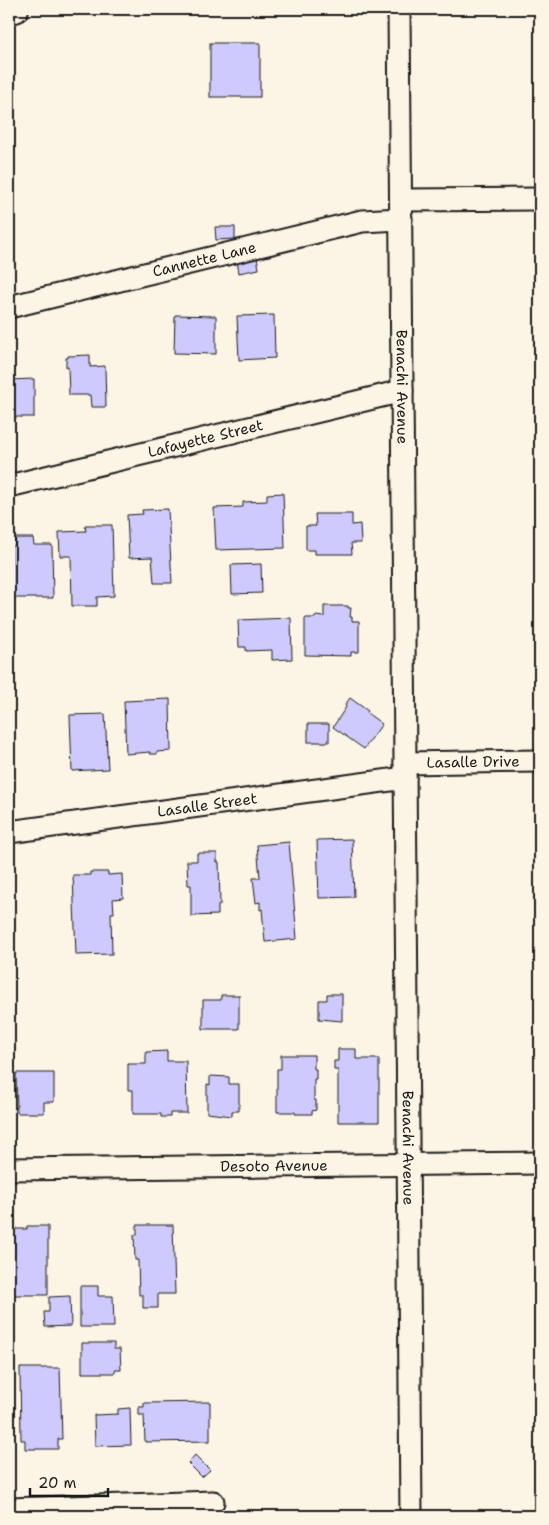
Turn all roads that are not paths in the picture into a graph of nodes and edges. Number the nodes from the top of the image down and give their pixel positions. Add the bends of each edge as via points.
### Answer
1 (15, 9) edge
2 (400, 9) edge
3 (9, 10) edge
4 (540, 199) edge
5 (401, 209) junction
6 (9, 307) edge
7 (402, 391) junction
8 (9, 486) edge
9 (540, 762) edge
10 (406, 771) junction
11 (9, 832) edge
12 (540, 1163) edge
13 (407, 1164) junction
14 (9, 1168) edge
15 (213, 1502) dead end
16 (9, 1510) edge
17 (411, 1516) edge

1 - 3 street
2 - 5 street, Benachi Avenue
4 - 5 street, Cannette Lane
5 - 6 street, Cannette Lane via 330,230
5 - 7 street, Benachi Avenue
7 - 8 street, Lafayette Street
7 - 10 street, Benachi Avenue
9 - 10 street, Lasalle Drive
10 - 11 street, Lasalle Street
10 - 13 street, Benachi Avenue
12 - 13 street, Desoto Avenue
13 - 14 street, Desoto Avenue
13 - 17 street, Benachi Avenue
15 - 16 street

